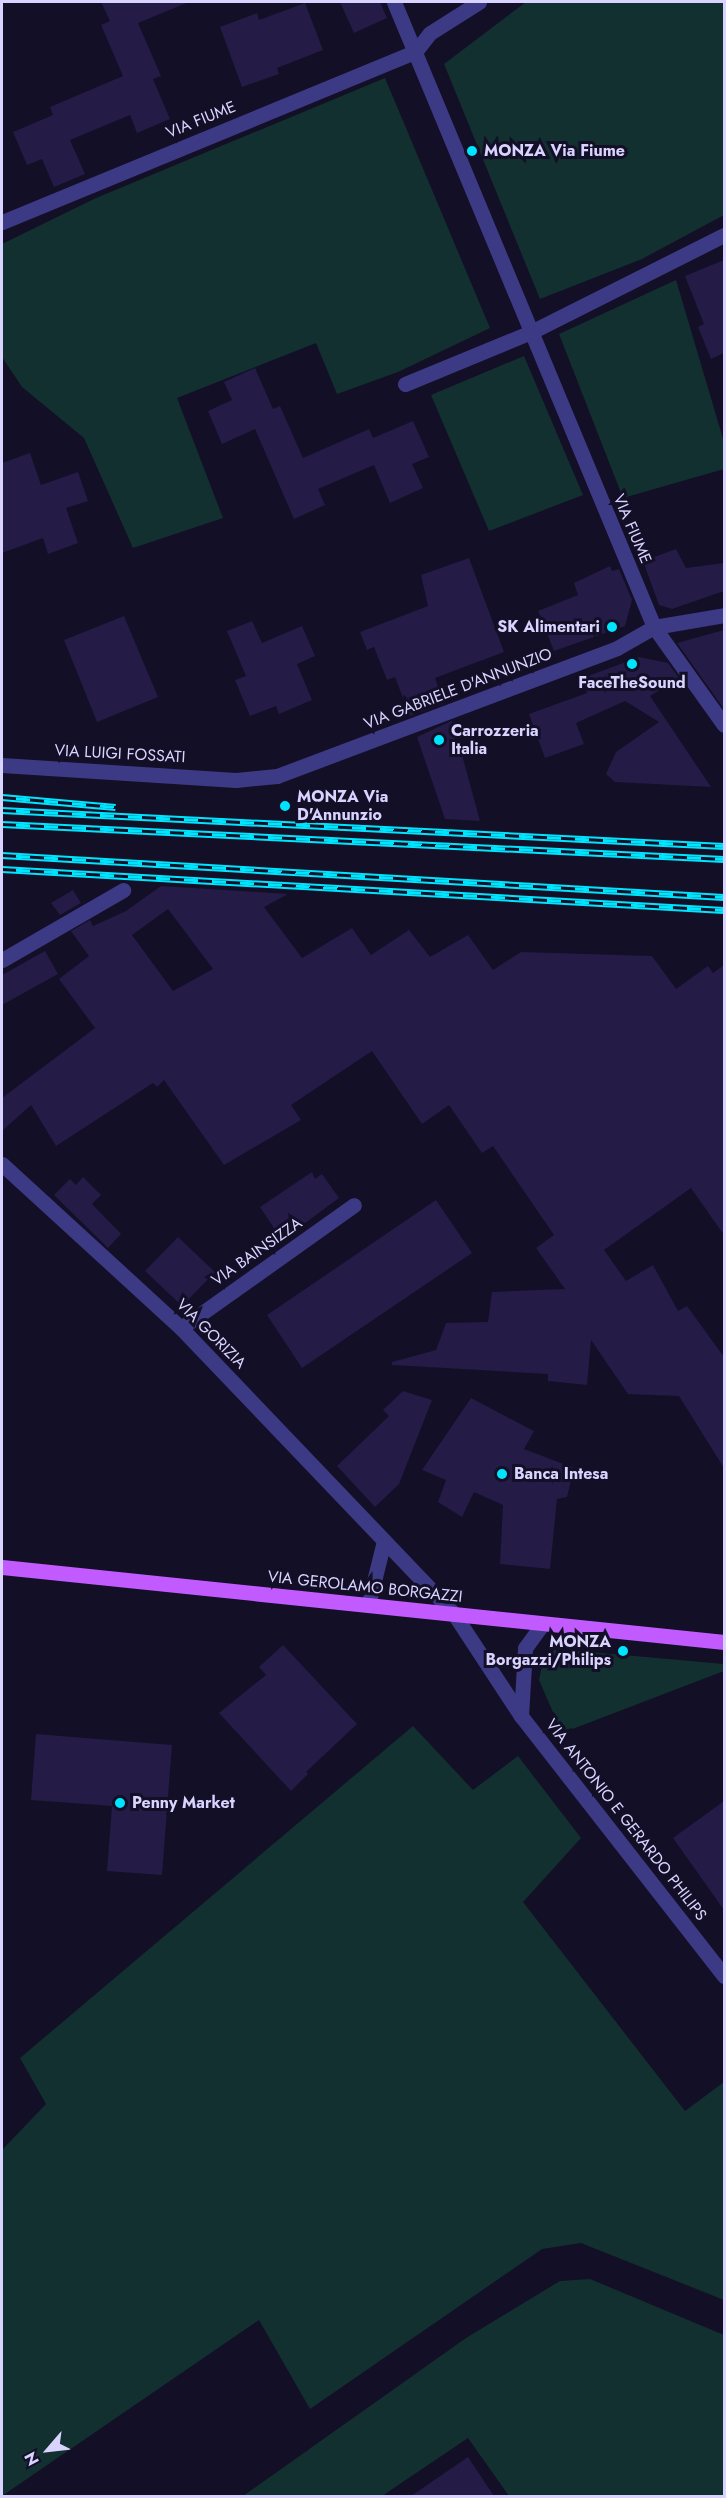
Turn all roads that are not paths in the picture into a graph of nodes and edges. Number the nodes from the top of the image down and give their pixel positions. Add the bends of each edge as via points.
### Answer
1 (394, 2) edge
2 (479, 2) edge
3 (415, 52) junction
4 (2, 222) edge
5 (724, 235) edge
6 (531, 332) junction
7 (405, 384) dead end
8 (724, 615) edge
9 (654, 627) junction
10 (724, 725) edge
11 (2, 765) edge
12 (236, 780) joint
13 (123, 890) dead end
14 (2, 960) edge
15 (2, 1164) edge
16 (354, 1205) dead end
17 (181, 1328) junction
18 (384, 1541) junction
19 (2, 1567) edge
20 (368, 1605) junction
21 (454, 1614) junction
22 (542, 1625) junction
23 (724, 1642) edge
24 (521, 1716) junction
25 (724, 1976) edge

1 - 3 street, VIA FIUME
2 - 3 street, VIA FIUME via 430,33
3 - 4 street, VIA FIUME
3 - 6 street, VIA FIUME
5 - 6 street
6 - 7 street
6 - 9 street, VIA FIUME
8 - 9 street, VIA GABRIELE D'ANNUNZIO
9 - 10 street, VIA FIUME
9 - 12 street, VIA GABRIELE D'ANNUNZIO via 617,648 303,768 277,776
11 - 12 street, VIA LUIGI FOSSATI
13 - 14 street
15 - 17 street, VIA GORIZIA
16 - 17 street, VIA BAINSIZZA
17 - 18 street, VIA GORIZIA
18 - 20 street
18 - 21 street, VIA GORIZIA
19 - 20 main road, VIA GEROLAMO BORGAZZI
20 - 21 main road, VIA GEROLAMO BORGAZZI
21 - 22 main road, VIA GEROLAMO BORGAZZI
21 - 24 street, VIA ANTONIO E GERARDO PHILIPS
22 - 23 main road, VIA GEROLAMO BORGAZZI
22 - 24 street, VIA ANTONIO E GERARDO PHILIPS via 525,1648
24 - 25 street, VIA ANTONIO E GERARDO PHILIPS

